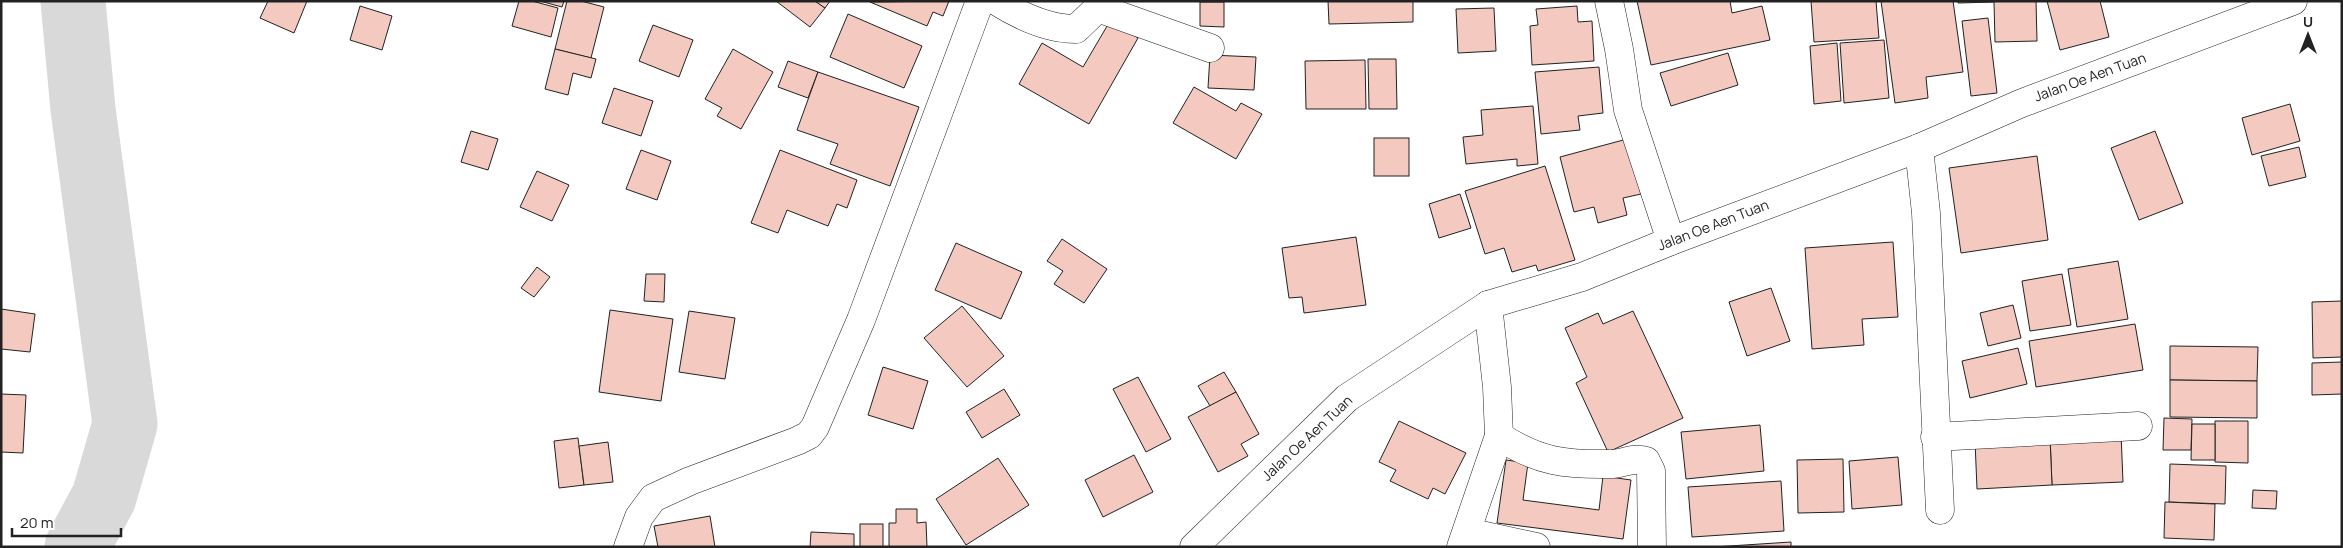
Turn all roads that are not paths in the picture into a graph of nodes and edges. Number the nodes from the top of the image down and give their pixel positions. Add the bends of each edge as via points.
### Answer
1 (980, 1) edge
2 (996, 1) edge
3 (1609, 1) edge
4 (2293, 1) edge
5 (1100, 5) edge
6 (1210, 48) dead end
7 (1919, 148) junction
8 (1671, 241) junction
9 (1488, 304) junction
10 (2138, 426) dead end
11 (1499, 436) junction
12 (1935, 437) junction
13 (1940, 510) dead end
14 (1464, 539) edge
15 (628, 547) edge
16 (1194, 547) edge
17 (1536, 547) edge
18 (1652, 547) edge

1 - 15 street via 861,320 815,427 809,435 797,441 690,480 653,498 639,518
2 - 5 street via 1035,22 1063,29 1076,29
3 - 8 street via 1628,110
4 - 7 street, Jalan Oe Aen Tuan via 2022,102
5 - 6 street
7 - 8 street, Jalan Oe Aen Tuan
7 - 12 street via 1926,213
8 - 9 street, Jalan Oe Aen Tuan via 1582,277
9 - 11 street
9 - 16 street, Jalan Oe Aen Tuan via 1347,398
10 - 12 street
11 - 14 street
11 - 18 street via 1533,456 1557,462 1618,464 1639,459 1646,461 1651,472
12 - 13 street
14 - 17 street

